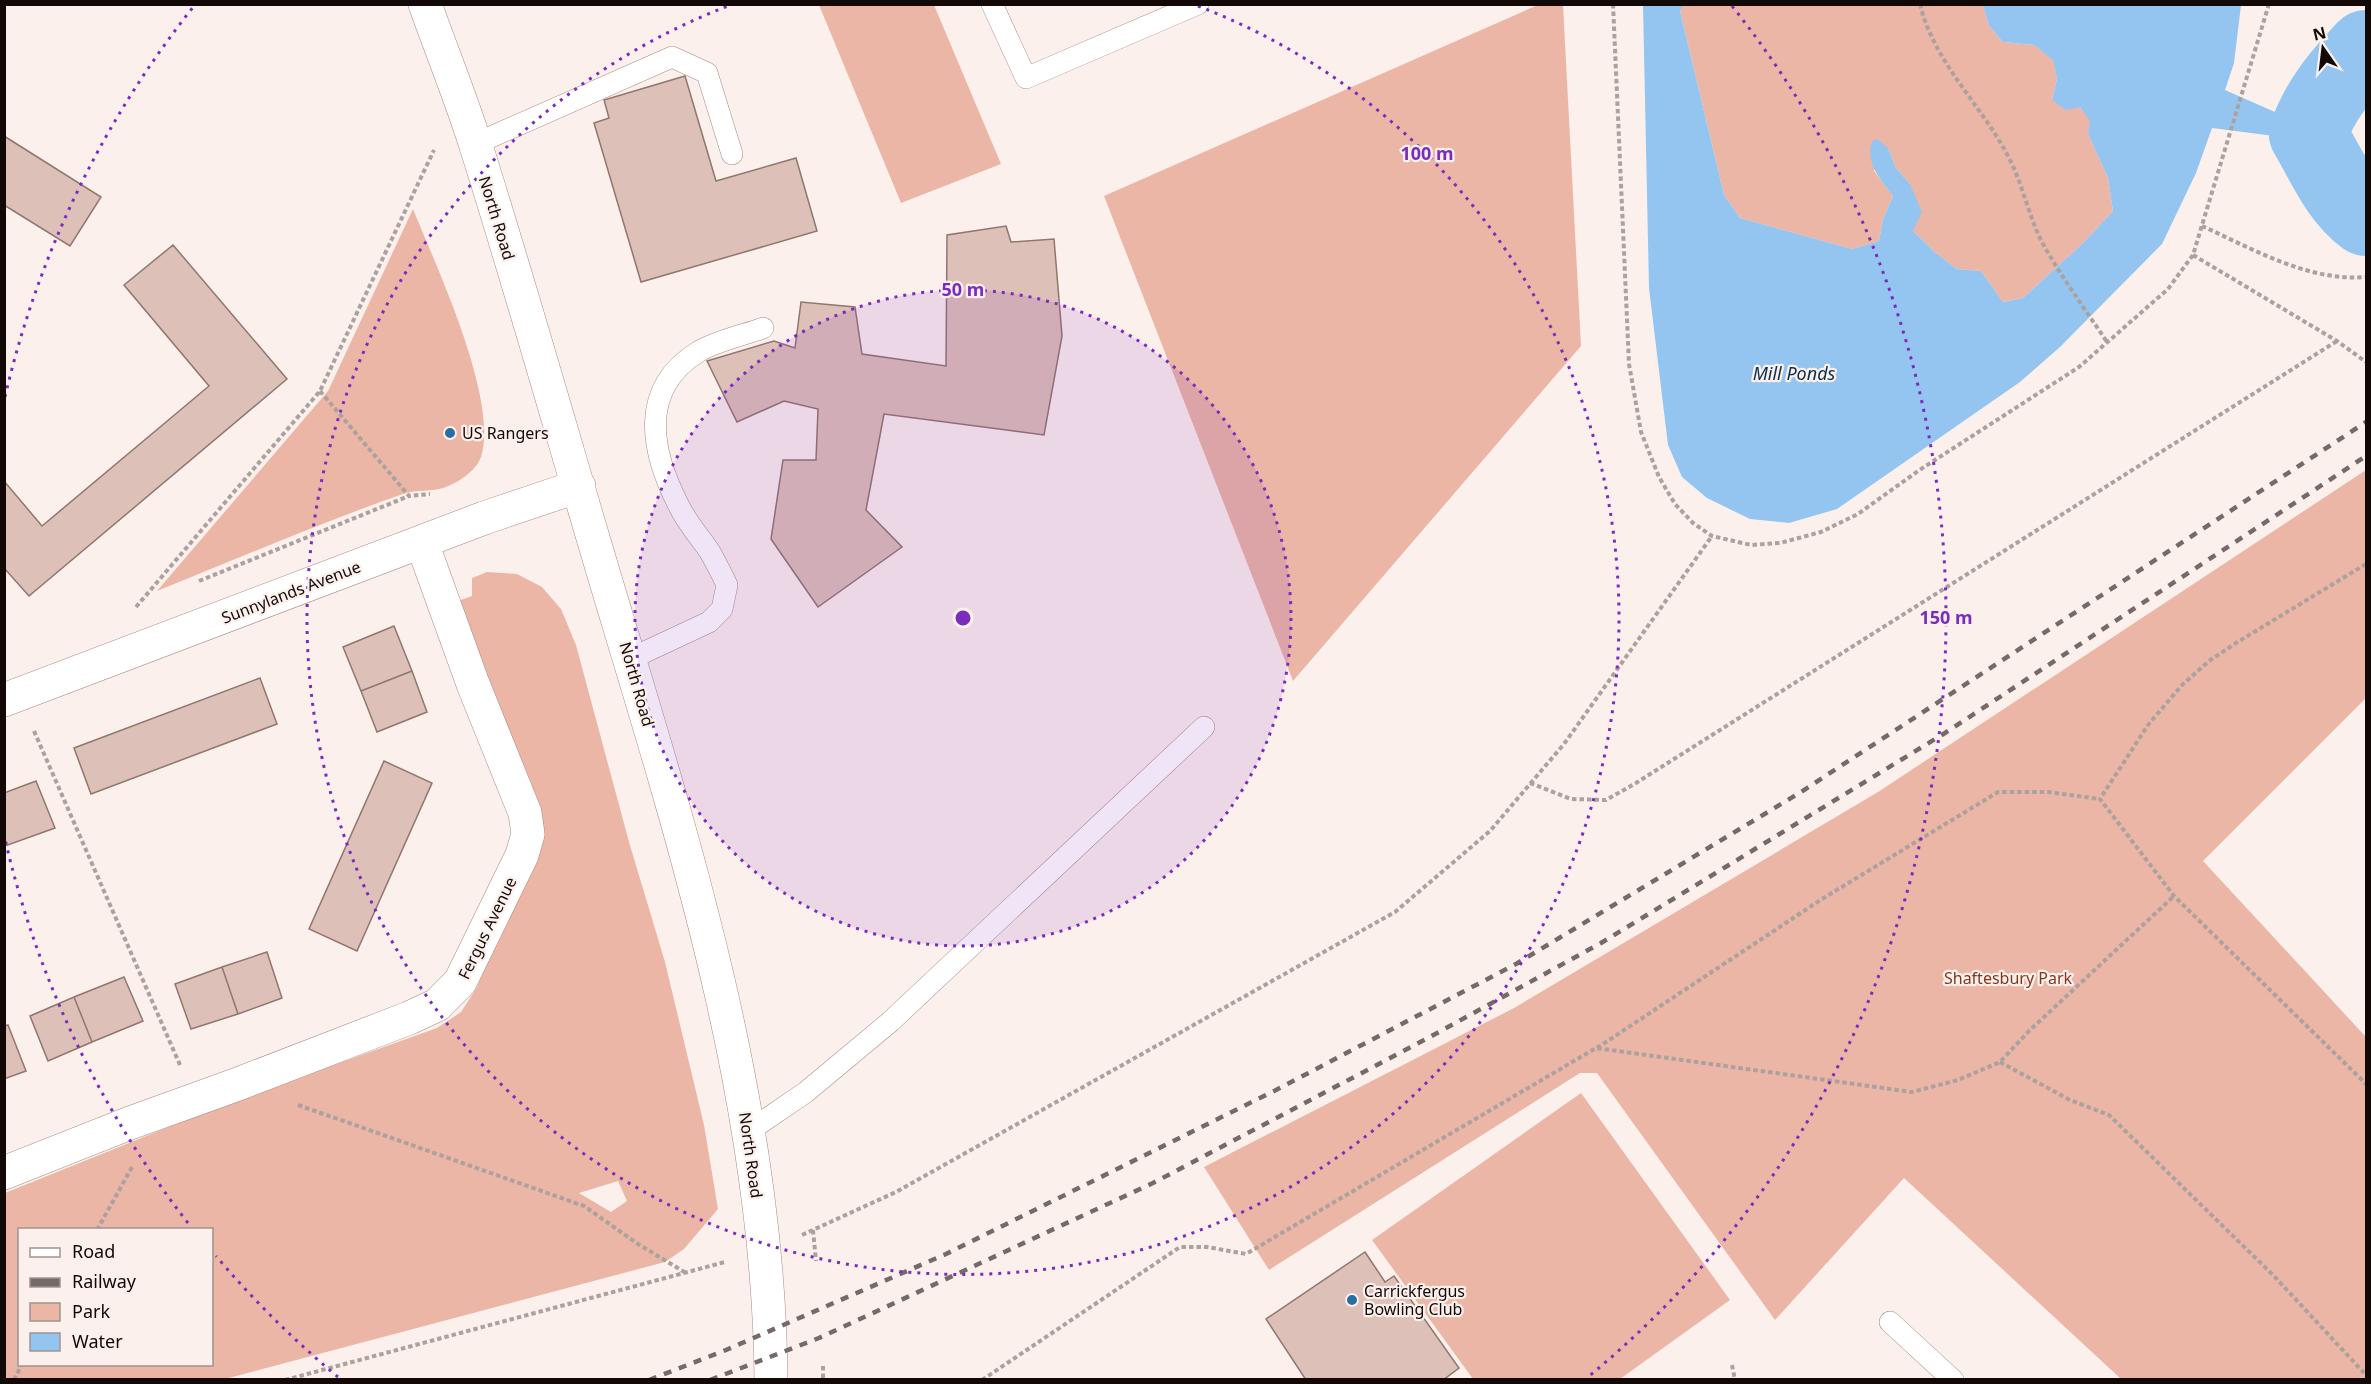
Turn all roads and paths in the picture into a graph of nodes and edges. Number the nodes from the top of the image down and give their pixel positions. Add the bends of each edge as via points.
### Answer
1 (425, 4) edge
2 (992, 4) edge
3 (1198, 4) edge
4 (1613, 4) edge
5 (1920, 4) edge
6 (2270, 4) edge
7 (475, 144) junction
8 (434, 150) dead end
9 (732, 154) dead end
10 (2202, 226) junction
11 (2193, 255) junction
12 (2367, 277) edge
13 (763, 328) dead end
14 (2337, 340) junction
15 (2107, 342) junction
16 (2367, 362) edge
17 (320, 391) junction
18 (579, 486) junction
19 (431, 494) dead end
20 (409, 496) junction
21 (1712, 536) junction
22 (422, 543) junction
23 (2367, 564) edge
24 (191, 584) dead end
25 (148, 601) dead end
26 (137, 606) junction
27 (129, 615) dead end
28 (630, 659) junction
29 (11, 697) edge
30 (1204, 727) dead end
31 (1530, 783) junction
32 (2100, 799) junction
33 (2174, 896) junction
34 (1596, 1048) junction
35 (2000, 1062) junction
36 (2367, 1083) edge
37 (238, 1084) junction
38 (195, 1099) junction
39 (162, 1111) junction
40 (750, 1131) junction
41 (4, 1173) edge
42 (98, 1228) edge
43 (813, 1230) junction
44 (764, 1252) junction
45 (816, 1261) dead end
46 (686, 1273) junction
47 (1890, 1322) dead end
48 (1732, 1365) dead end
49 (21, 1366) edge
50 (823, 1366) dead end
51 (2367, 1375) edge
52 (14, 1380) edge
53 (285, 1380) edge
54 (771, 1380) edge
55 (824, 1380) edge
56 (982, 1380) edge
57 (1735, 1380) edge
58 (1953, 1380) edge

1 - 7 street, North Road
2 - 3 lane via 1026,78
4 - 21 path via 1629,364 1641,432 1675,504
5 - 15 path via 1938,50 2011,162 2046,251
6 - 10 path
7 - 9 lane via 672,57 707,73
7 - 18 street, North Road
8 - 17 path
10 - 11 path
10 - 12 path via 2311,271 2348,278
11 - 14 path
11 - 15 path via 2168,289
13 - 28 lane via 699,351 673,372 657,402 654,435 658,457 679,507 728,585 722,609 709,622
14 - 16 path
14 - 31 path via 1606,800 1571,799
15 - 21 path via 2079,367 1858,514 1821,532 1780,543 1751,545
17 - 20 path
17 - 26 path
18 - 22 street, Sunnylands Avenue
18 - 28 street, North Road
19 - 20 path
20 - 24 path
21 - 31 path via 1564,744
22 - 29 street, Sunnylands Avenue
22 - 37 street, Fergus Avenue via 525,813 528,834 522,855 450,995 409,1018
23 - 32 path via 2209,661 2148,725
25 - 26 path
26 - 27 path
28 - 40 street, North Road via 717,973
29 - 38 path
30 - 40 lane via 890,1022 806,1092
31 - 43 path via 1490,831 1395,912 896,1192
32 - 33 path
32 - 34 path via 2048,792 1998,792 1822,899
33 - 35 path
33 - 36 path
34 - 35 path via 1912,1092 1958,1080
34 - 56 path via 1246,1254 1180,1246
35 - 51 path via 2070,1100 2109,1115 2272,1274
37 - 38 street, Fergus Avenue
37 - 46 path via 584,1206
38 - 39 street, Fergus Avenue
39 - 41 street, Fergus Avenue
39 - 42 path
40 - 44 street, North Road
43 - 44 path
43 - 45 path
44 - 46 path
44 - 54 street, North Road
46 - 53 path
47 - 58 lane
48 - 57 path
49 - 52 path
50 - 55 path

